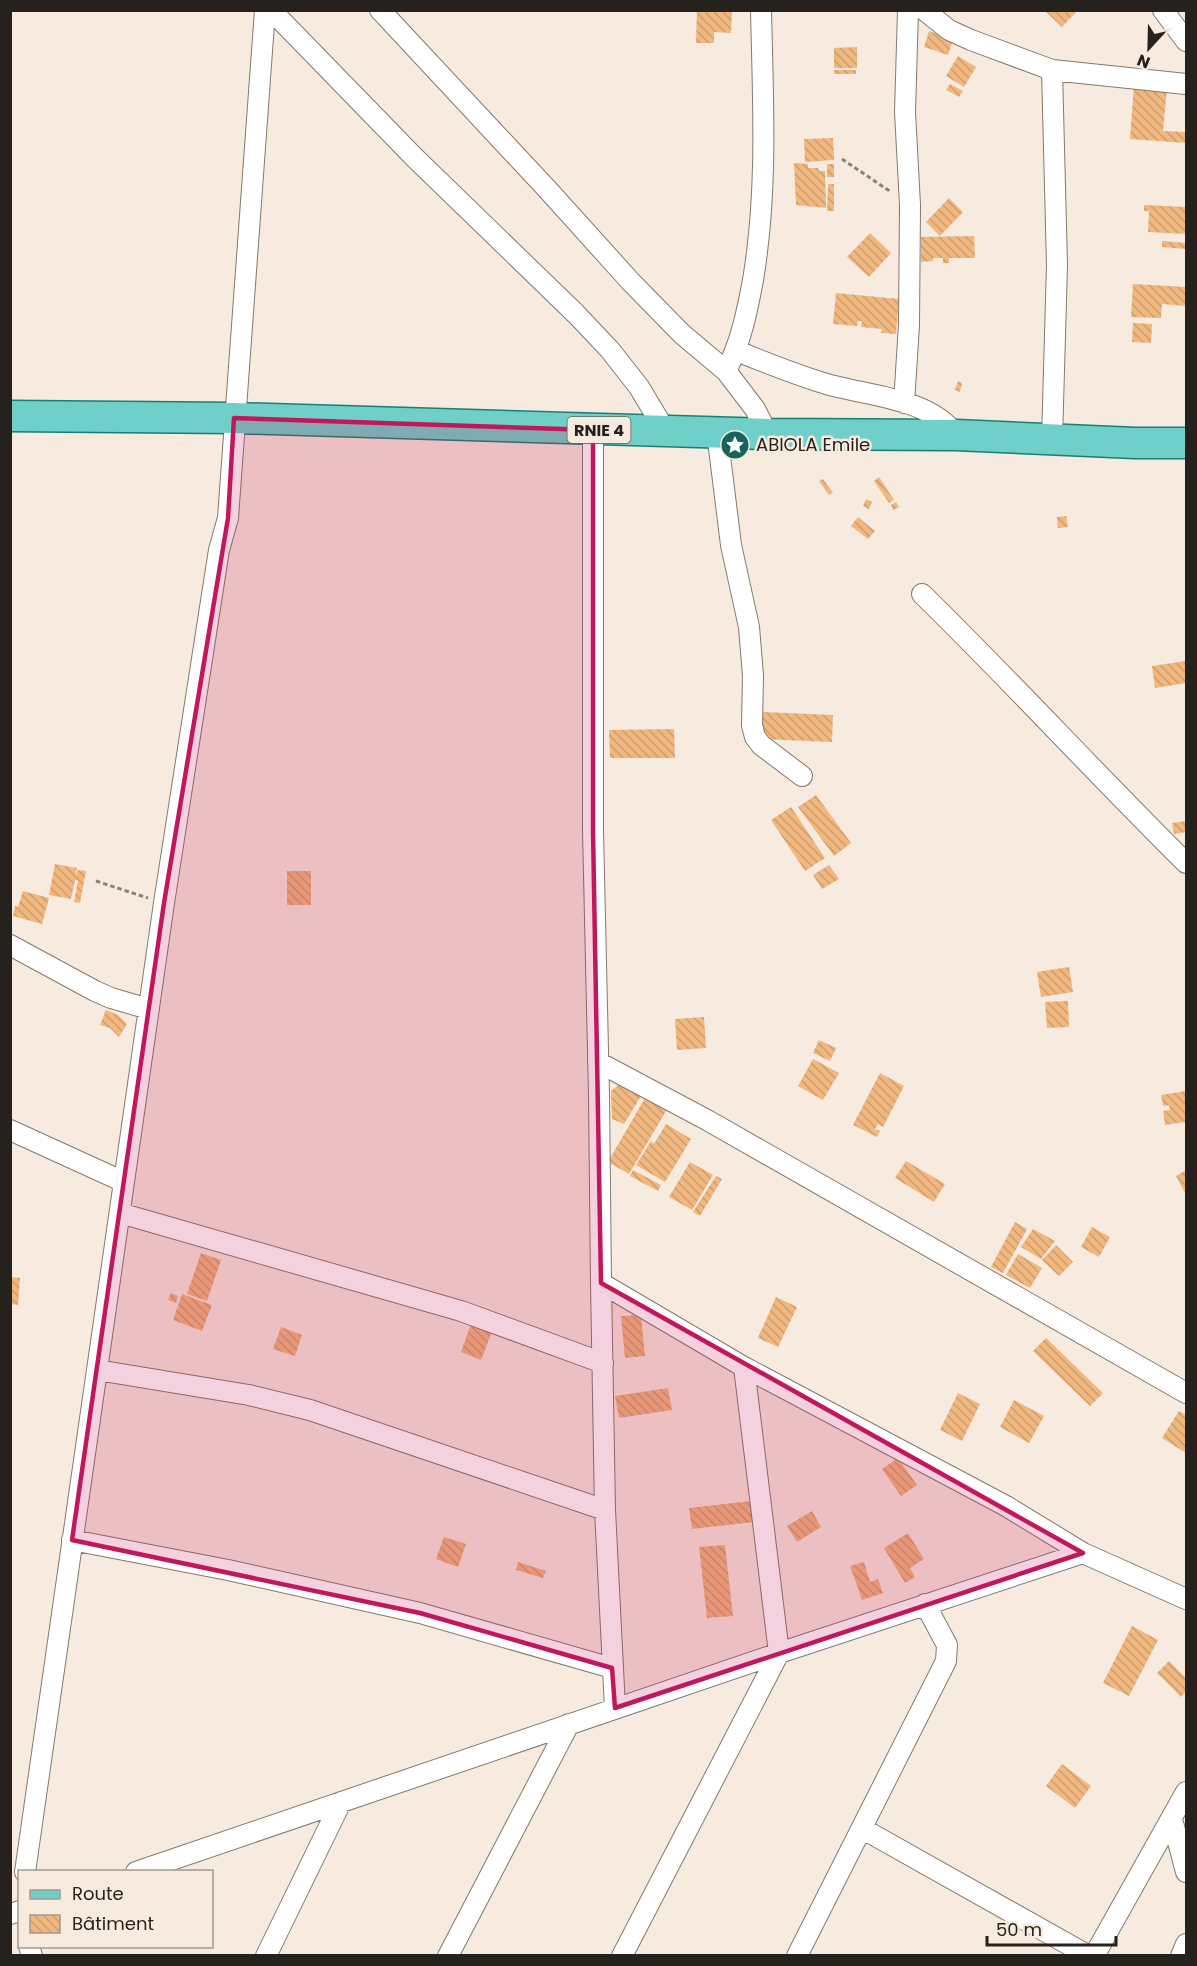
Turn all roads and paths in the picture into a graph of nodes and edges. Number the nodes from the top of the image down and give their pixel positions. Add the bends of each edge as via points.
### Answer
1 (265, 10) edge
2 (271, 10) edge
3 (380, 10) edge
4 (761, 10) edge
5 (908, 10) edge
6 (924, 10) edge
7 (1163, 10) edge
8 (1186, 41) edge
9 (1052, 70) junction
10 (1186, 84) edge
11 (842, 159) dead end
12 (910, 205) junction
13 (737, 351) junction
14 (726, 371) junction
15 (904, 403) junction
16 (10, 416) edge
17 (234, 418) junction
18 (593, 430) junction
19 (666, 432) junction
20 (717, 432) junction
21 (768, 434) junction
22 (956, 435) junction
23 (1052, 440) junction
24 (1186, 443) edge
25 (922, 594) dead end
26 (802, 776) dead end
27 (1186, 863) edge
28 (96, 881) dead end
29 (164, 903) junction
30 (10, 945) edge
31 (149, 1009) junction
32 (598, 1062) junction
33 (10, 1130) edge
34 (124, 1182) junction
35 (120, 1213) junction
36 (601, 1283) junction
37 (603, 1363) junction
38 (744, 1367) junction
39 (97, 1370) junction
40 (1186, 1393) edge
41 (605, 1510) junction
42 (72, 1540) junction
43 (1083, 1553) junction
44 (1186, 1599) edge
45 (925, 1604) junction
46 (779, 1653) junction
47 (612, 1668) junction
48 (615, 1708) junction
49 (569, 1724) junction
50 (1186, 1792) edge
51 (341, 1802) junction
52 (1172, 1819) junction
53 (863, 1828) junction
54 (25, 1870) edge
55 (142, 1870) edge
56 (1186, 1872) edge
57 (1186, 1944) edge
58 (266, 1956) edge
59 (448, 1956) edge
60 (622, 1956) edge
61 (797, 1956) edge
62 (1089, 1956) edge
63 (1094, 1956) edge
64 (1180, 1956) edge

1 - 17 street
2 - 19 street via 414,158 610,350 639,387
3 - 14 street via 631,282 682,334
4 - 13 street via 764,180 759,243
5 - 12 street via 905,112
6 - 9 street via 949,30
7 - 8 street
9 - 10 street
9 - 23 street via 1057,265
11 - 12 path
12 - 15 street
13 - 14 street
13 - 15 street via 822,383
14 - 21 street via 755,409
15 - 22 street via 937,416
16 - 17 main road, RNIE 4
17 - 18 main road, RNIE 4
17 - 29 street via 228,518 219,550
18 - 19 main road, RNIE 4
18 - 32 street via 593,830
19 - 20 main road, RNIE 4
20 - 21 main road, RNIE 4
20 - 26 street via 731,545 750,627 752,725 761,745
21 - 22 main road, RNIE 4
22 - 23 main road, RNIE 4
23 - 24 main road, RNIE 4
25 - 27 street
28 - 29 path
29 - 31 street
30 - 31 street via 95,991
31 - 34 street
32 - 36 street
32 - 40 street
33 - 34 street
34 - 35 street
35 - 37 street via 461,1311
35 - 39 street
36 - 37 street
36 - 38 street
37 - 41 street
38 - 43 street via 1006,1506
38 - 46 street
39 - 41 street via 249,1395 310,1410
39 - 42 street
41 - 47 street
42 - 47 street via 420,1613
42 - 54 street
43 - 44 street
43 - 45 street
45 - 46 street
45 - 53 street via 947,1645 946,1661
46 - 48 street
46 - 60 street
47 - 48 street
48 - 49 street
49 - 51 street
49 - 59 street
50 - 52 street
51 - 55 street
51 - 58 street
52 - 56 street
52 - 63 street
53 - 61 street
53 - 62 street
57 - 64 street

